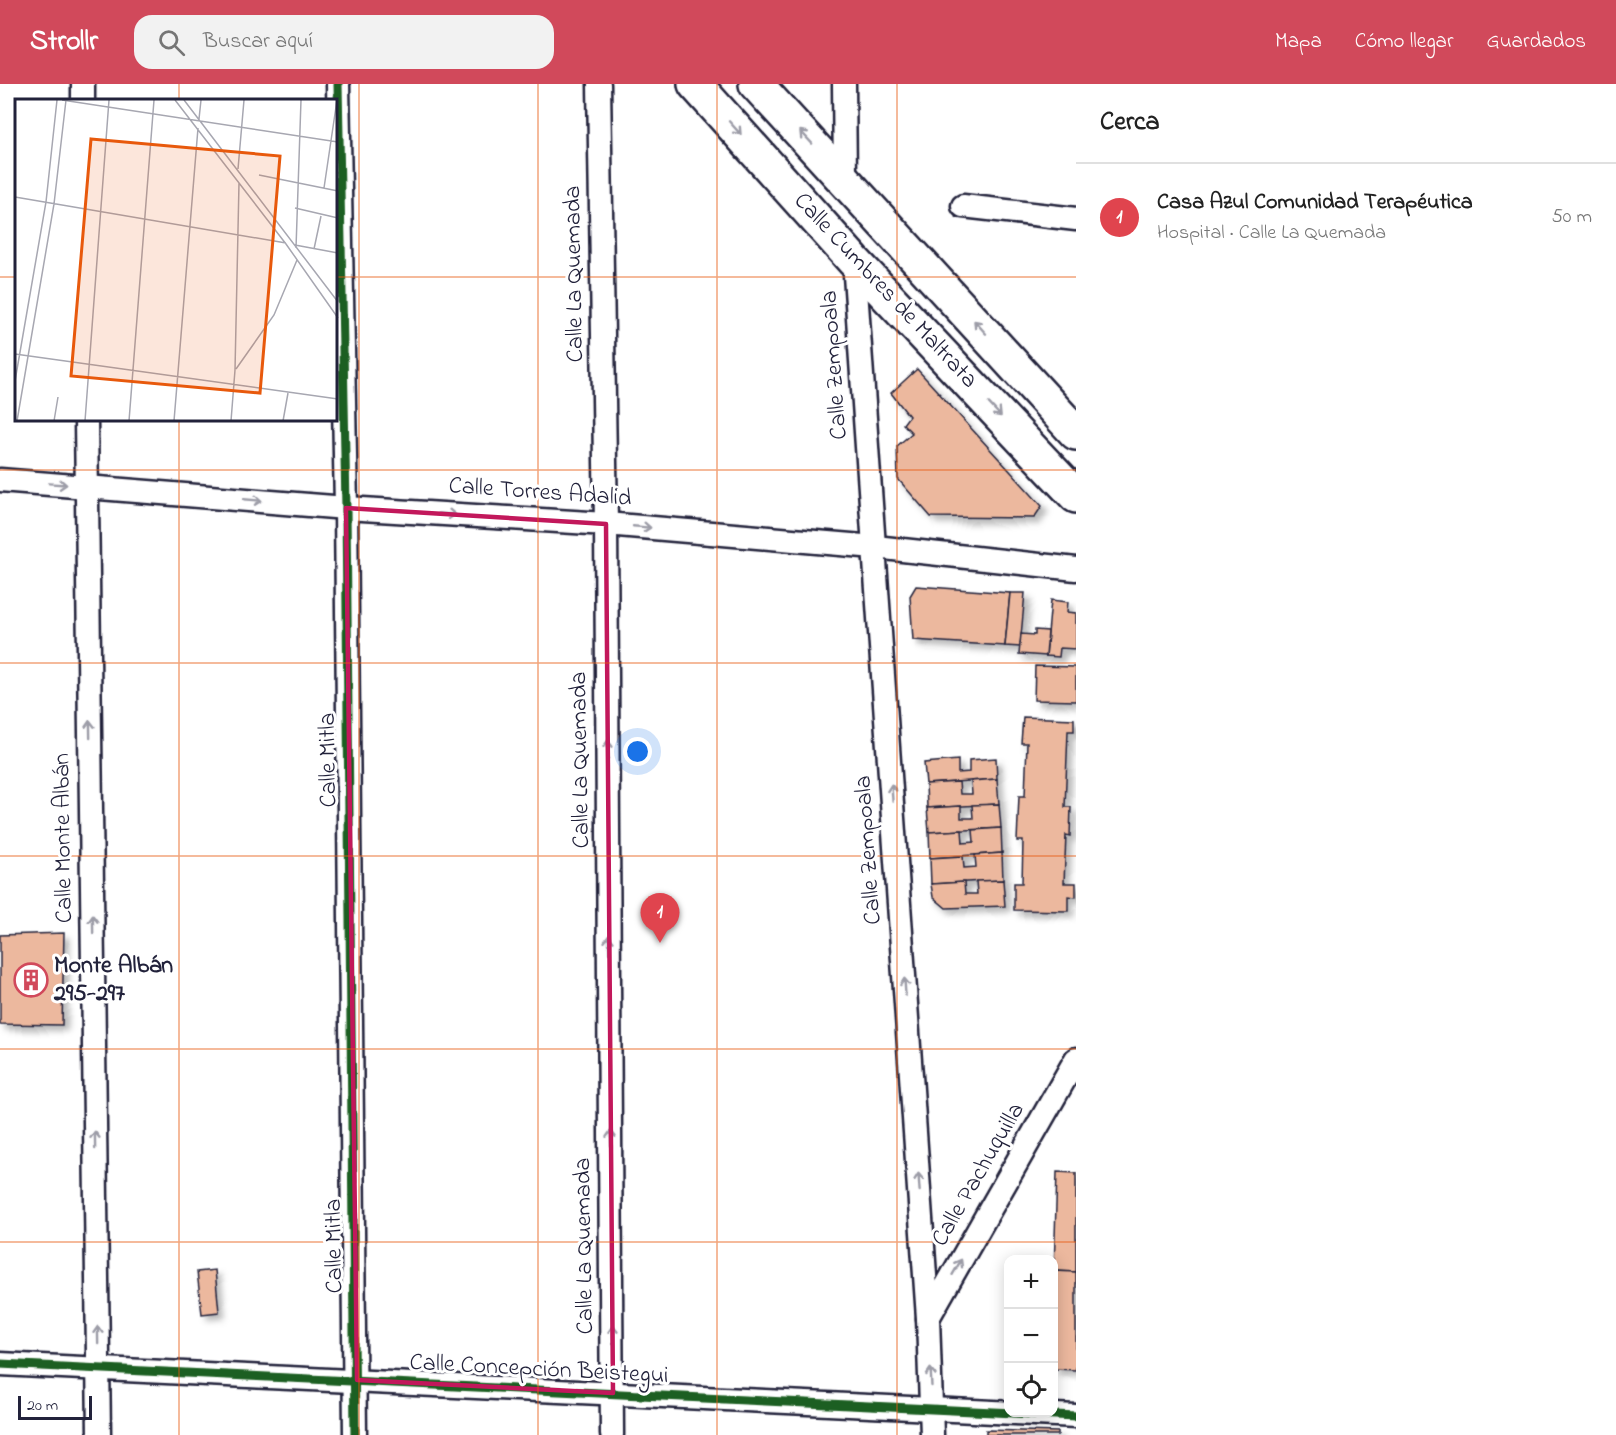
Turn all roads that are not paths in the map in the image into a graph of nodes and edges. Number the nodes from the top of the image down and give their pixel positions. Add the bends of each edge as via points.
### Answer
1 (338, 84) edge
2 (599, 84) edge
3 (695, 84) edge
4 (756, 84) edge
5 (844, 84) edge
6 (845, 177) junction
7 (963, 206) dead end
8 (1076, 219) edge
9 (854, 261) junction
10 (86, 422) edge
11 (1076, 433) edge
12 (0, 480) edge
13 (87, 486) junction
14 (1076, 496) edge
15 (346, 508) junction
16 (606, 524) junction
17 (875, 547) junction
18 (1076, 569) edge
19 (1076, 1059) edge
20 (928, 1318) junction
21 (0, 1364) edge
22 (99, 1370) junction
23 (357, 1380) junction
24 (613, 1393) junction
25 (932, 1411) junction
26 (1072, 1423) edge
27 (99, 1435) edge
28 (355, 1435) edge
29 (612, 1435) edge
30 (932, 1435) edge

1 - 15 street, Calle Mitla
2 - 16 street, Calle La Quemada
3 -> 9 main road, Calle Cumbres de Maltrata
6 -> 4 main road, Calle Cumbres de Maltrata
5 - 6 street
11 -> 6 main road, Calle Cumbres de Maltrata
7 - 8 street
9 -> 14 main road, Calle Cumbres de Maltrata
9 - 17 street, Calle Zempoala
10 - 13 street, Calle Monte Albán
12 -> 13 street, Calle Torres Adalid
13 -> 15 street, Calle Torres Adalid
22 -> 13 street, Calle Monte Albán
15 -> 16 street, Calle Torres Adalid
15 - 23 street, Calle Mitla
16 -> 17 street, Calle Torres Adalid
24 -> 16 street, Calle La Quemada
17 - 18 street, Calle Torres Adalid
20 -> 17 street, Calle Zempoala
20 -> 19 street, Calle Pachuquilla
25 -> 20 street, Calle Zempoala
21 - 22 street, Calle Concepción Beistegui
22 - 23 street, Calle Concepción Beistegui
22 - 27 street, Calle Monte Albán
23 - 24 street, Calle Concepción Beistegui
23 - 28 street, Calle Mitla
24 - 25 street, Calle Concepción Beistegui
24 - 29 street, Calle La Quemada
25 - 26 street, Calle Concepción Beistegui
25 - 30 street, Calle Zempoala

